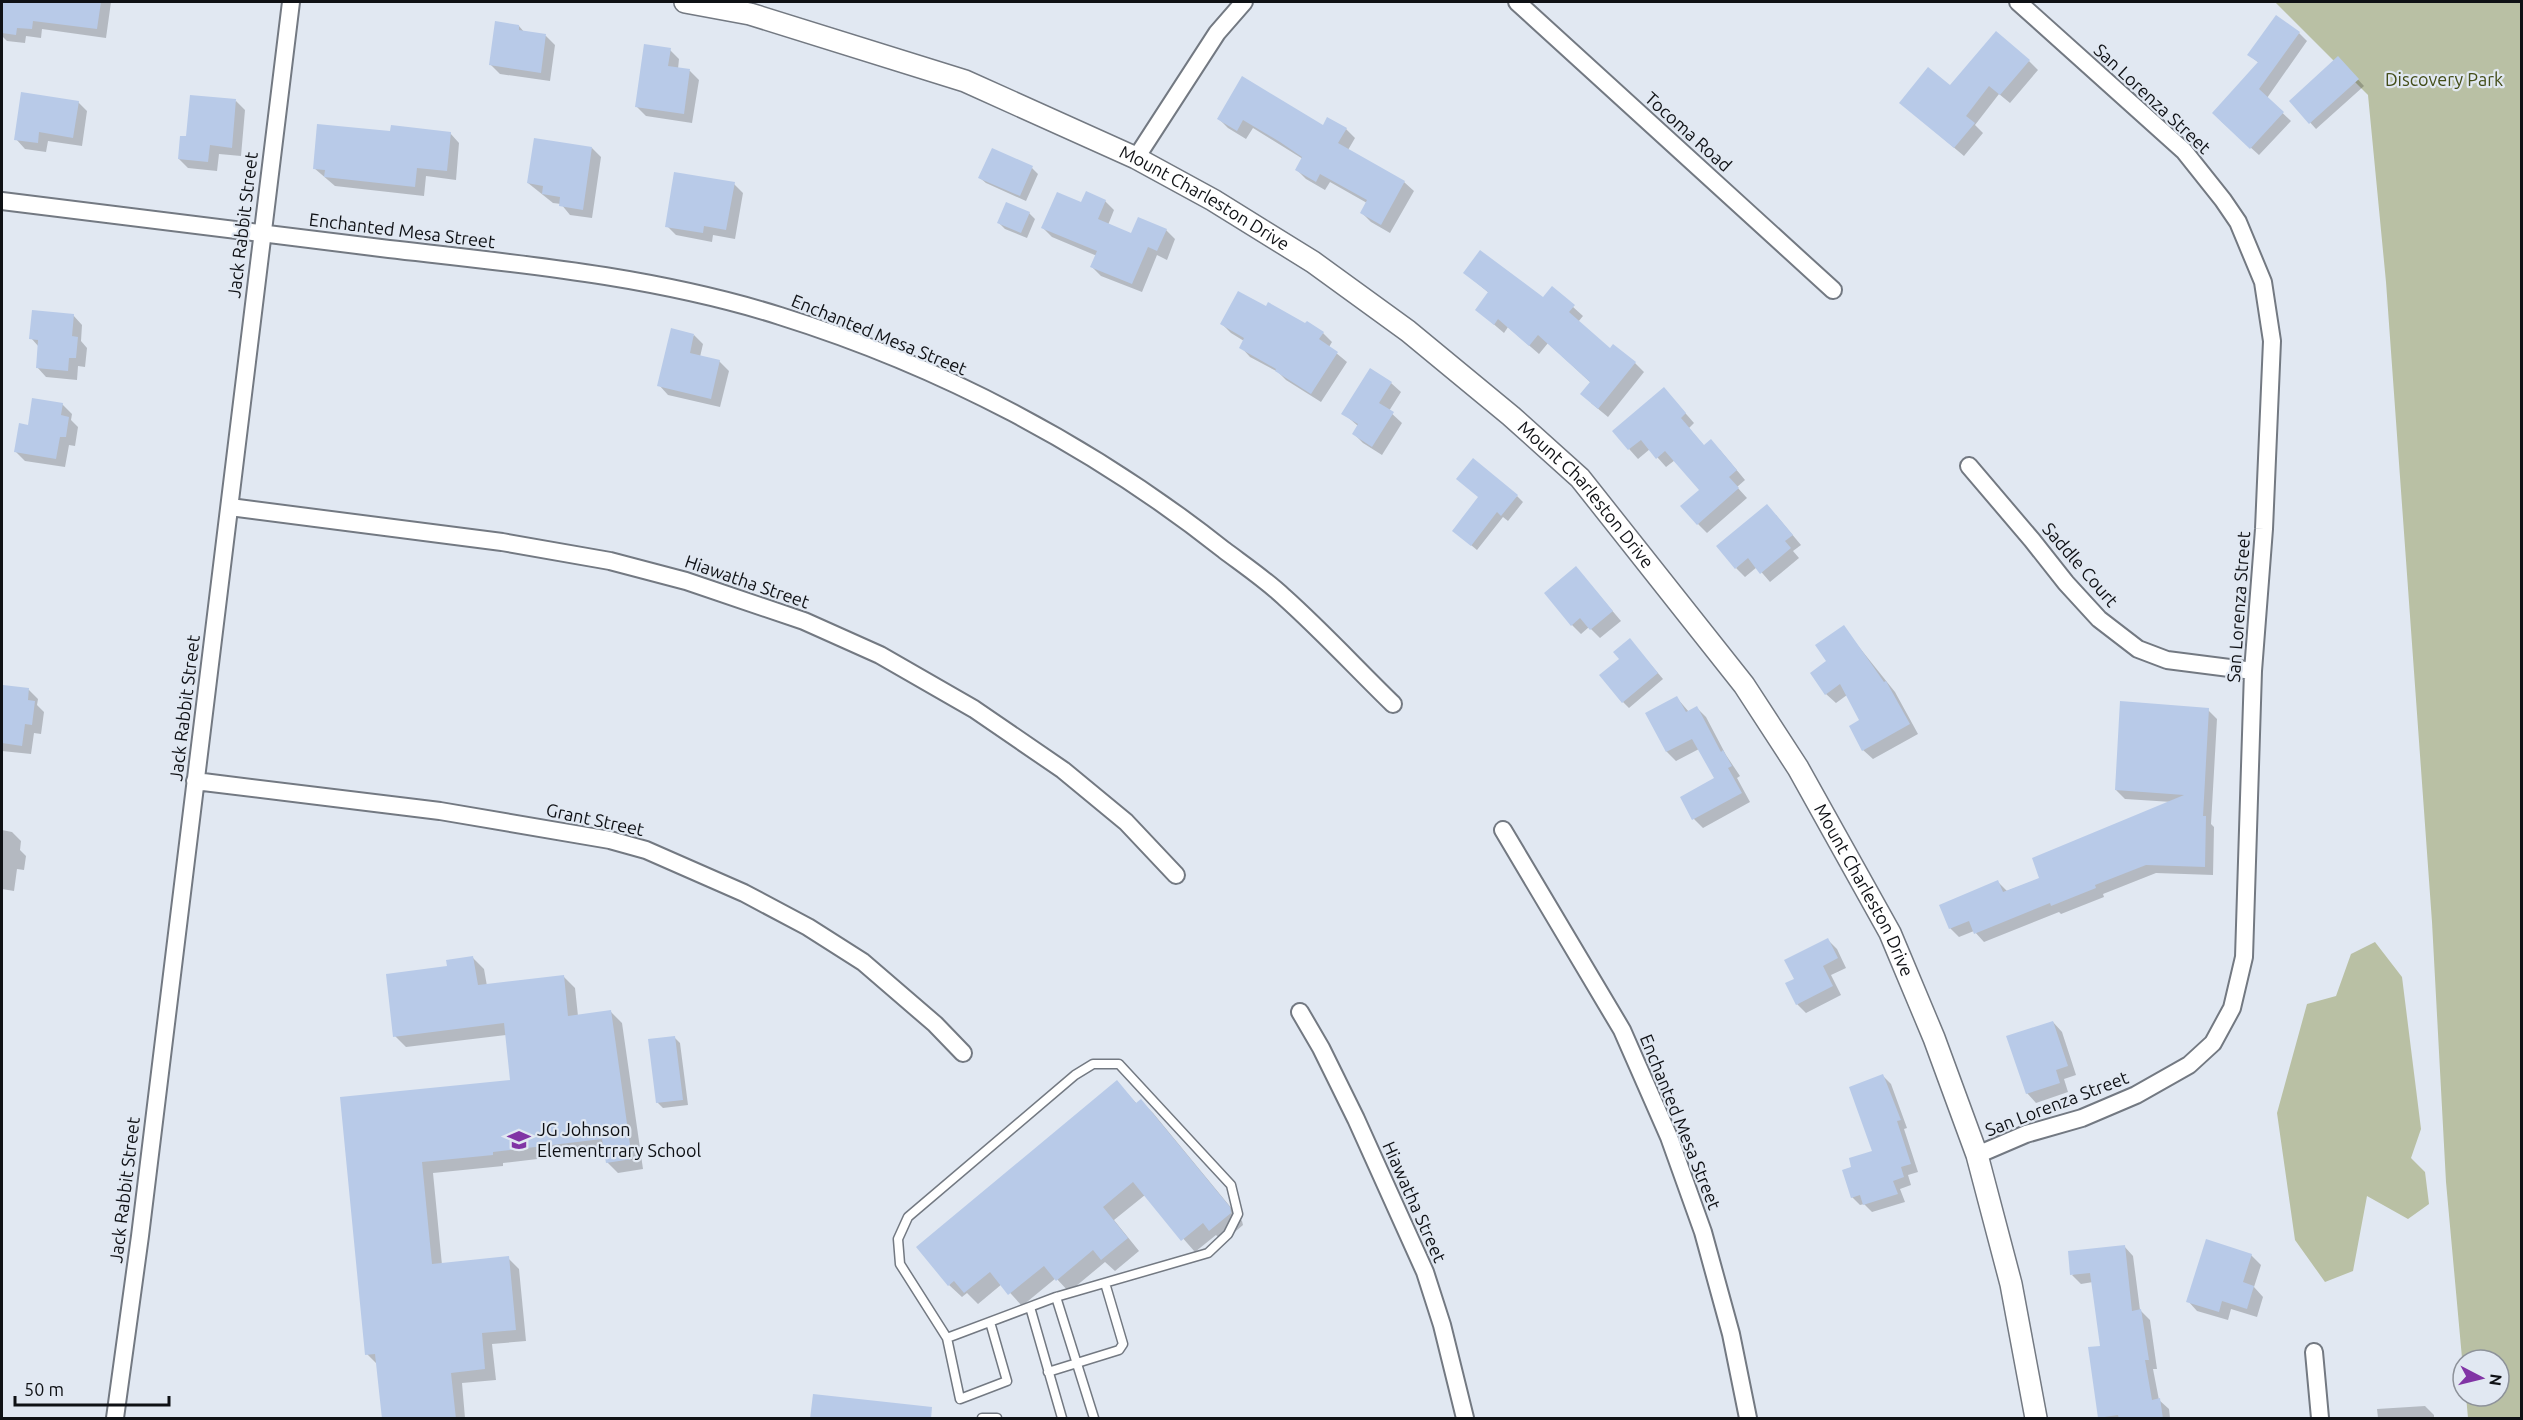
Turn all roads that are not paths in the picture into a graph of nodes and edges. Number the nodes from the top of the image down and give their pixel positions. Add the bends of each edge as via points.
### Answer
1 (291, 2) edge
2 (685, 2) edge
3 (1244, 2) edge
4 (1516, 2) edge
5 (2018, 2) edge
6 (1136, 158) junction
7 (2, 201) edge
8 (261, 234) junction
9 (1833, 290) dead end
10 (1969, 466) dead end
11 (230, 507) junction
12 (2253, 671) junction
13 (1394, 704) dead end
14 (195, 782) junction
15 (1503, 830) dead end
16 (1176, 875) dead end
17 (1300, 1012) dead end
18 (963, 1053) dead end
19 (1977, 1155) junction
20 (1105, 1283) junction
21 (1056, 1297) junction
22 (1030, 1307) junction
23 (990, 1322) junction
24 (947, 1338) junction
25 (2314, 1352) dead end
26 (1076, 1362) junction
27 (1048, 1372) junction
28 (115, 1419) edge
29 (982, 1419) edge
30 (997, 1419) edge
31 (1062, 1419) edge
32 (1094, 1419) edge
33 (1465, 1419) edge
34 (1748, 1419) edge
35 (2036, 1419) edge
36 (2320, 1419) edge

1 - 8 street, Jack Rabbit Street
2 - 6 street, Mount Charleston Drive via 750,14 965,81
3 - 6 street via 1217,33
4 - 9 street, Tocoma Road
5 - 12 street, San Lorenza Street via 2184,151 2238,222 2263,282 2272,341
6 - 19 street, Mount Charleston Drive via 1313,262 1408,331 1580,478 1744,685 1798,768 1890,933
7 - 8 street, Enchanted Mesa Street
8 - 11 street, Jack Rabbit Street
8 - 13 street, Enchanted Mesa Street via 539,266 668,287 779,316 877,351 1045,430 1175,511 1282,595
10 - 12 street, Saddle Court via 2072,591 2099,620 2138,649 2167,660
11 - 14 street, Jack Rabbit Street
11 - 16 street, Hiawatha Street via 502,542 610,561 686,581 804,621 880,655 975,708 1126,822
12 - 19 street, San Lorenza Street via 2244,957 2225,1025 2213,1043 2188,1065 2136,1095
14 - 18 street, Grant Street via 440,811 610,840 646,850 744,893 854,956 935,1024
14 - 28 street, Jack Rabbit Street
15 - 34 street, Enchanted Mesa Street via 1622,1030 1669,1137 1703,1232 1731,1334
17 - 33 street, Hiawatha Street via 1356,1119 1425,1272
19 - 35 street, Mount Charleston Drive via 2011,1284
20 - 21 lane
20 - 24 lane via 1208,1253 1228,1234 1238,1214 1232,1185 1119,1064 1093,1064 1075,1075 908,1216 898,1239 900,1264
20 - 26 lane via 1123,1344 1119,1350
21 - 22 lane
21 - 26 lane
22 - 23 lane
22 - 27 lane
23 - 24 lane
23 - 24 lane via 1007,1381 960,1399
25 - 36 street
26 - 27 lane
26 - 32 lane
27 - 31 lane
29 - 30 lane

